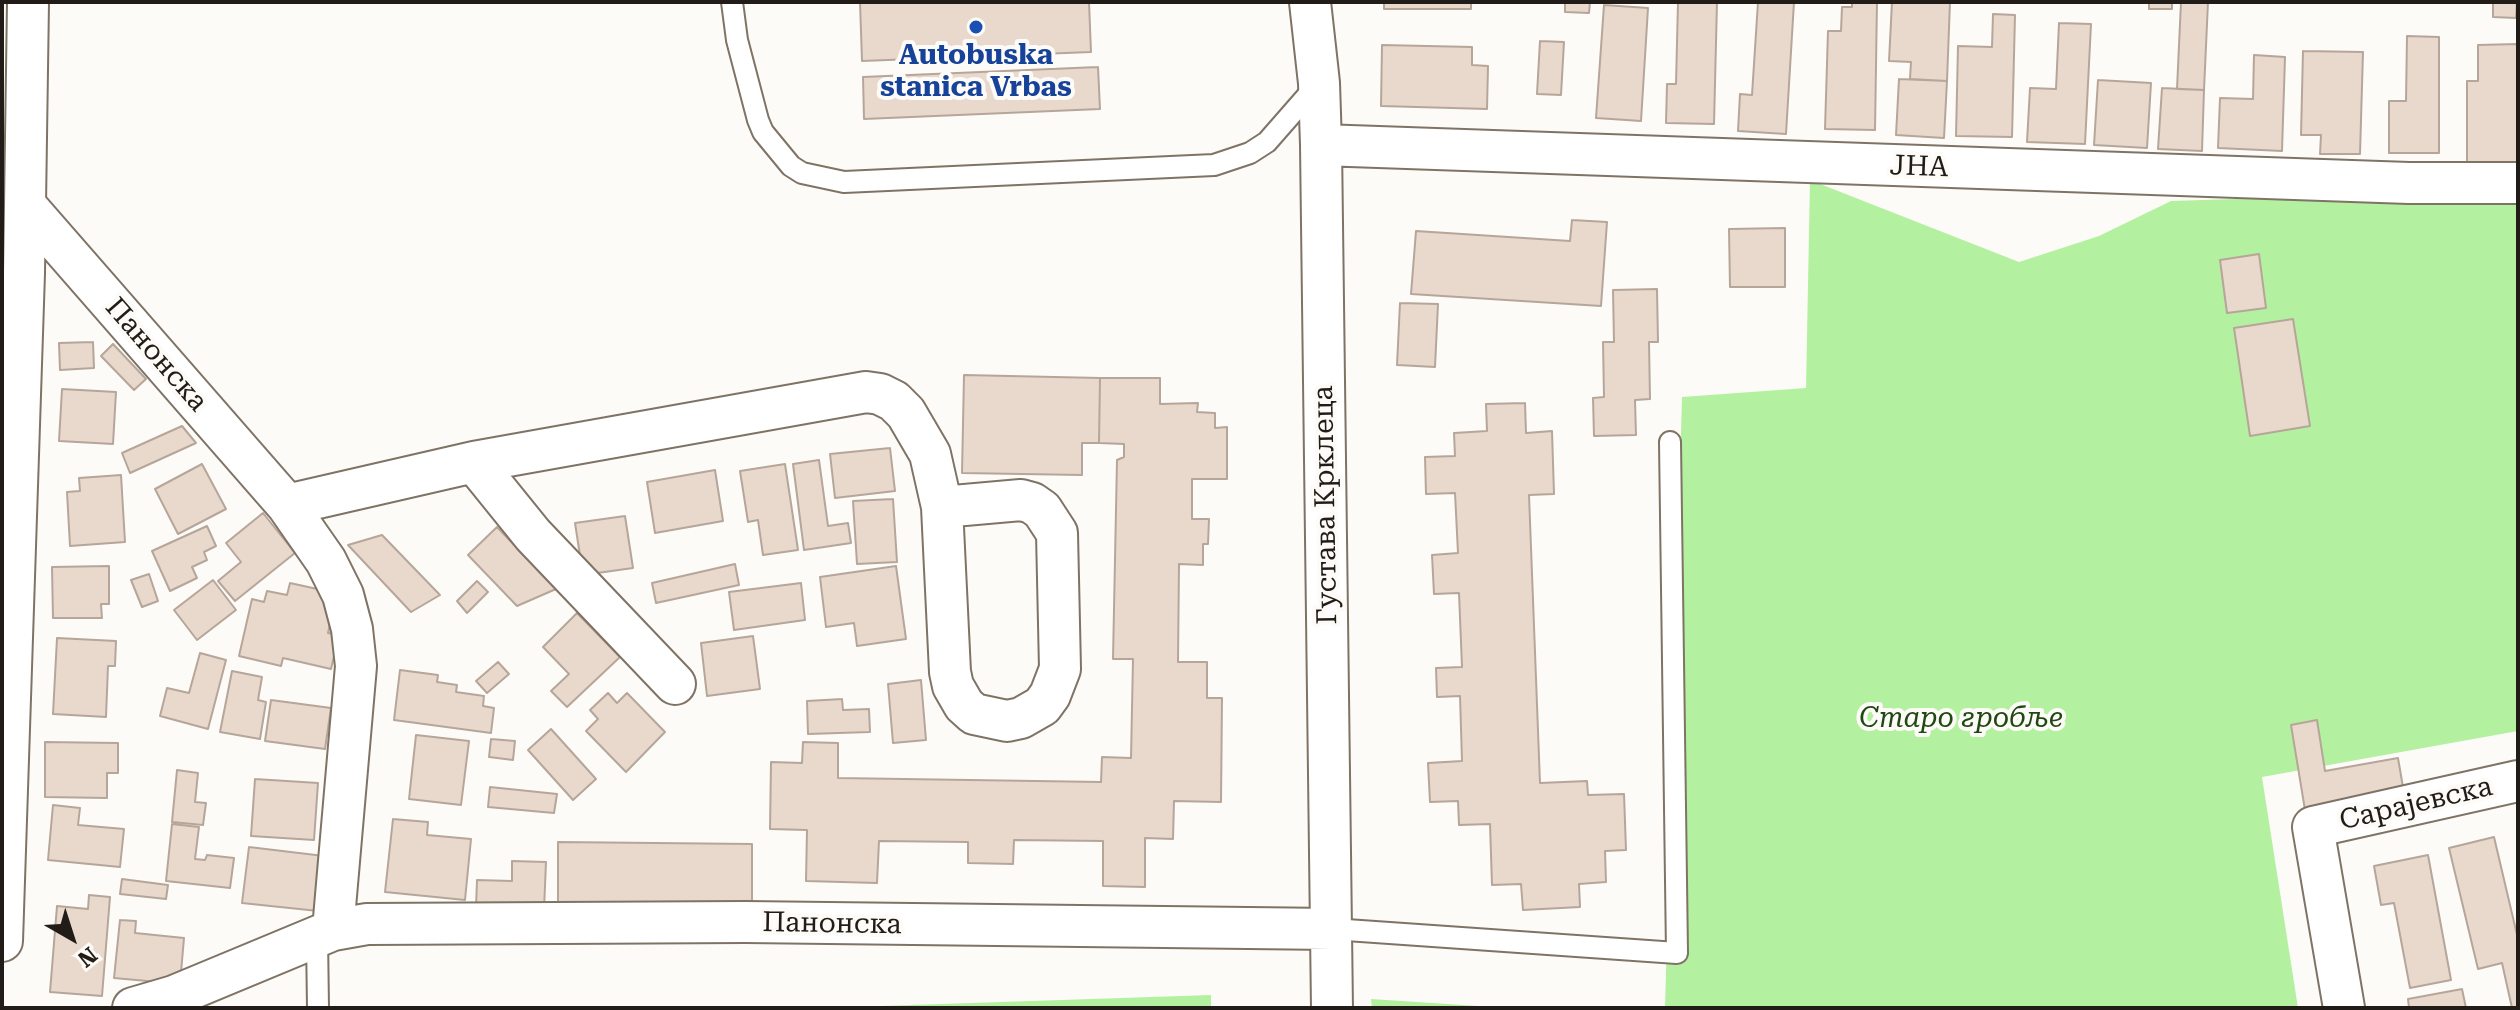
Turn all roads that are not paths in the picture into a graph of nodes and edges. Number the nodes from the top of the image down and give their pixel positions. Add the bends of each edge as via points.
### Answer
1 (28, 2) edge
2 (732, 2) edge
3 (1310, 2) edge
4 (1319, 83) junction
5 (1321, 145) junction
6 (2518, 183) edge
7 (26, 206) junction
8 (1670, 442) dead end
9 (474, 462) junction
10 (287, 505) junction
11 (942, 507) junction
12 (675, 684) dead end
13 (2518, 781) edge
14 (1332, 929) junction
15 (325, 933) junction
16 (2, 941) edge
17 (133, 1008) edge
18 (318, 1008) edge
19 (1332, 1008) edge
20 (2344, 1008) edge

1 - 7 street
2 - 4 lane via 763,132 802,173 844,182 1214,165 1267,142
3 - 4 street, Густава Крклеца
4 - 5 street, Густава Крклеца
5 - 6 street, ЈНА
5 - 14 street, Густава Крклеца
7 - 10 street, Панонска
7 - 16 street
8 - 14 lane via 1677,953
9 - 10 street
9 - 11 street via 866,392 894,401 920,434
9 - 12 street via 533,535
10 - 15 street, Панонска via 343,595 356,666
11 - 11 street via 953,686 974,714 1007,721 1021,718 1042,706 1060,669 1057,533 1042,510 1021,500
13 - 20 street, Сарајевска via 2313,827
14 - 15 street, Панонска via 745,922 367,924
14 - 19 street, Густава Крклеца
15 - 17 street, Панонска
15 - 18 lane

